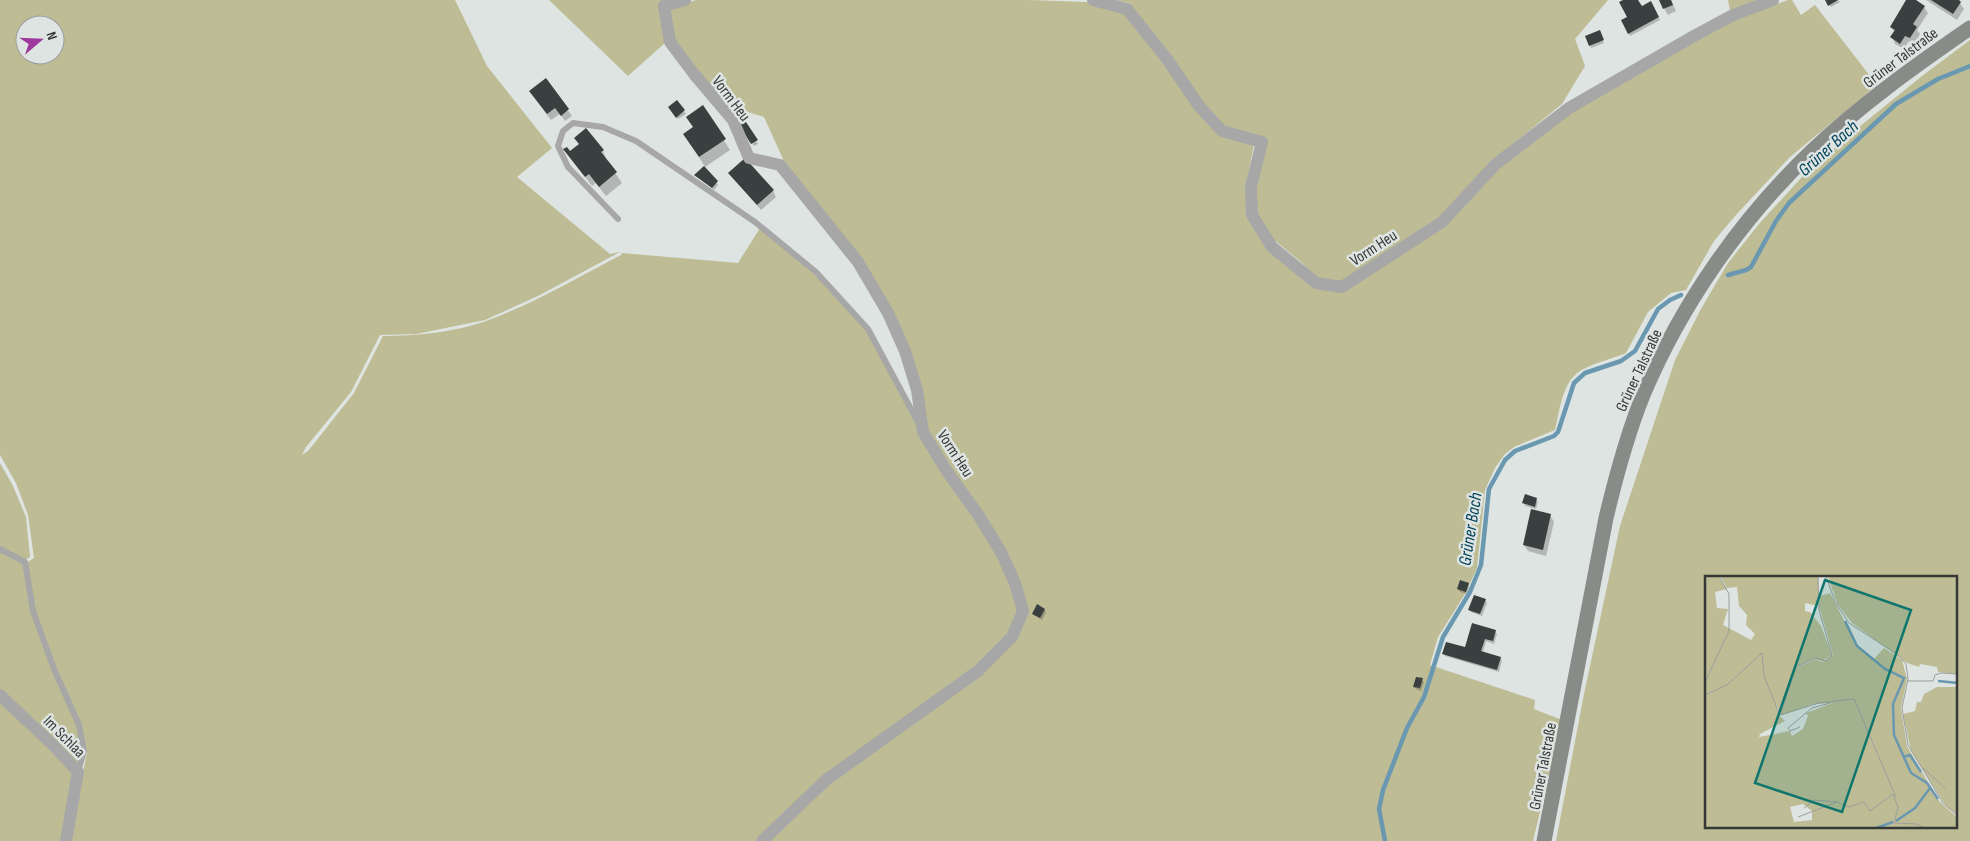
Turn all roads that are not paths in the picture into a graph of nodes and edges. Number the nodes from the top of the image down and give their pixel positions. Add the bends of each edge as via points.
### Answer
1 (685, 0) edge
2 (1093, 0) edge
3 (1773, 0) edge
4 (667, 3) edge
5 (1970, 28) edge
6 (618, 219) dead end
7 (923, 432) junction
8 (0, 549) edge
9 (0, 695) edge
10 (78, 772) junction
11 (66, 841) edge
12 (762, 841) edge
13 (1544, 841) edge

1 - 4 street, Vorm Heu
2 - 3 street, Vorm Heu via 1127,9 1199,106 1222,131 1262,142 1250,187 1252,215 1272,247 1316,284 1342,287 1442,222 1496,164 1569,108 1731,16
4 - 7 street, Vorm Heu via 670,42 733,120 749,158 780,165 858,262 888,313 905,351 917,390
5 - 13 main road, Grüner Talstraße via 1839,126 1788,175 1749,218 1671,337 1644,394 1618,470
6 - 7 lane via 568,166 558,146 563,131 573,123 604,127 636,141 755,222 816,272 868,329
7 - 12 street, Vorm Heu via 1001,552 1023,611 1012,637 978,671 826,780
8 - 10 lane via 25,562 33,611 79,724 84,751
9 - 10 street, Im Schlaa
10 - 11 street, Im Schlaa

